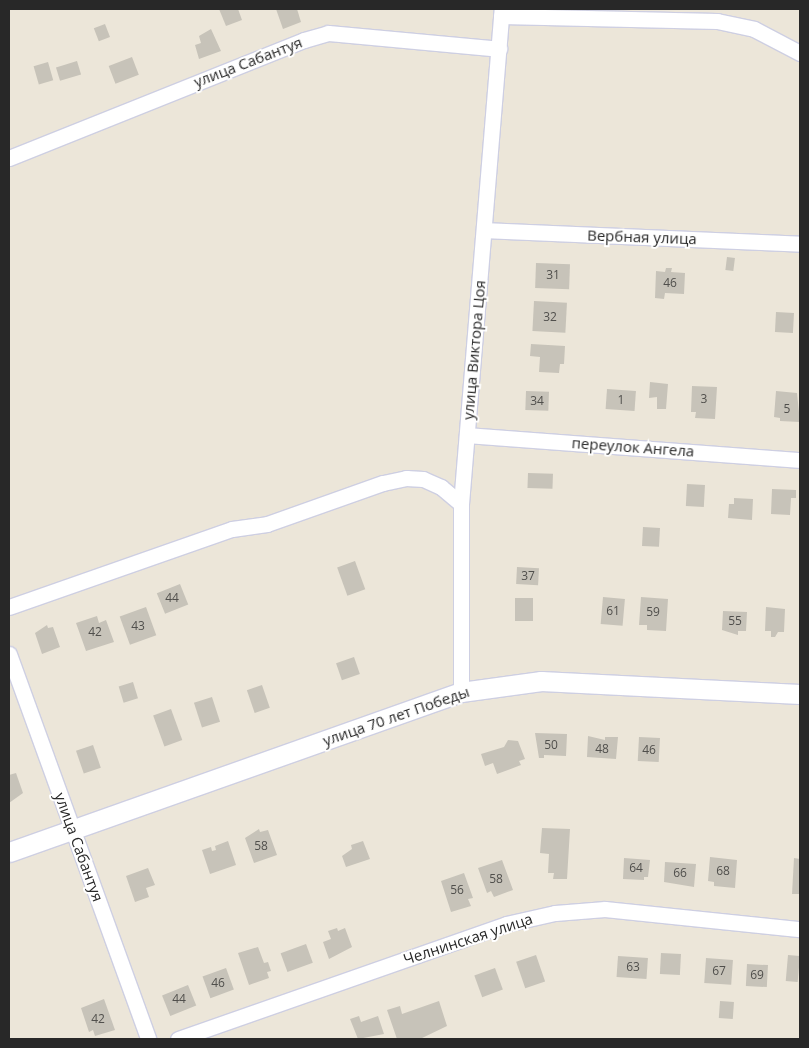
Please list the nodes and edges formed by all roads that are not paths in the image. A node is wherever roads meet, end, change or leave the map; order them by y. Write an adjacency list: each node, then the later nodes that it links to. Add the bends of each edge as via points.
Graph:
1 (501, 12): 2 (street, улица Виктора Цоя); 3 (street, via 717,21 754,29)
2 (499, 49): 4 (street, улица Сабантуя, via 328,33); 5 (street, улица Виктора Цоя)
3 (800, 53)
4 (9, 158)
5 (484, 230): 6 (street, Вербная улица); 7 (street, улица Виктора Цоя)
6 (800, 244)
7 (467, 435): 8 (street, переулок Ангела); 9 (street, улица Виктора Цоя)
8 (800, 460)
9 (461, 504): 10 (street, via 442,487 424,479 406,478 383,483 266,524 232,529); 12 (street, улица Виктора Цоя)
10 (9, 606)
11 (9, 654): 14 (street, улица Сабантуя)
12 (461, 692): 13 (street, улица 70 лет Победы, via 540,681); 14 (street, улица 70 лет Победы)
13 (800, 694)
14 (73, 828): 15 (street, улица 70 лет Победы); 17 (street, улица Сабантуя)
15 (9, 852)
16 (800, 929): 18 (street, Челнинская улица, via 605,909 555,913 506,924)
17 (148, 1039)
18 (178, 1039)

